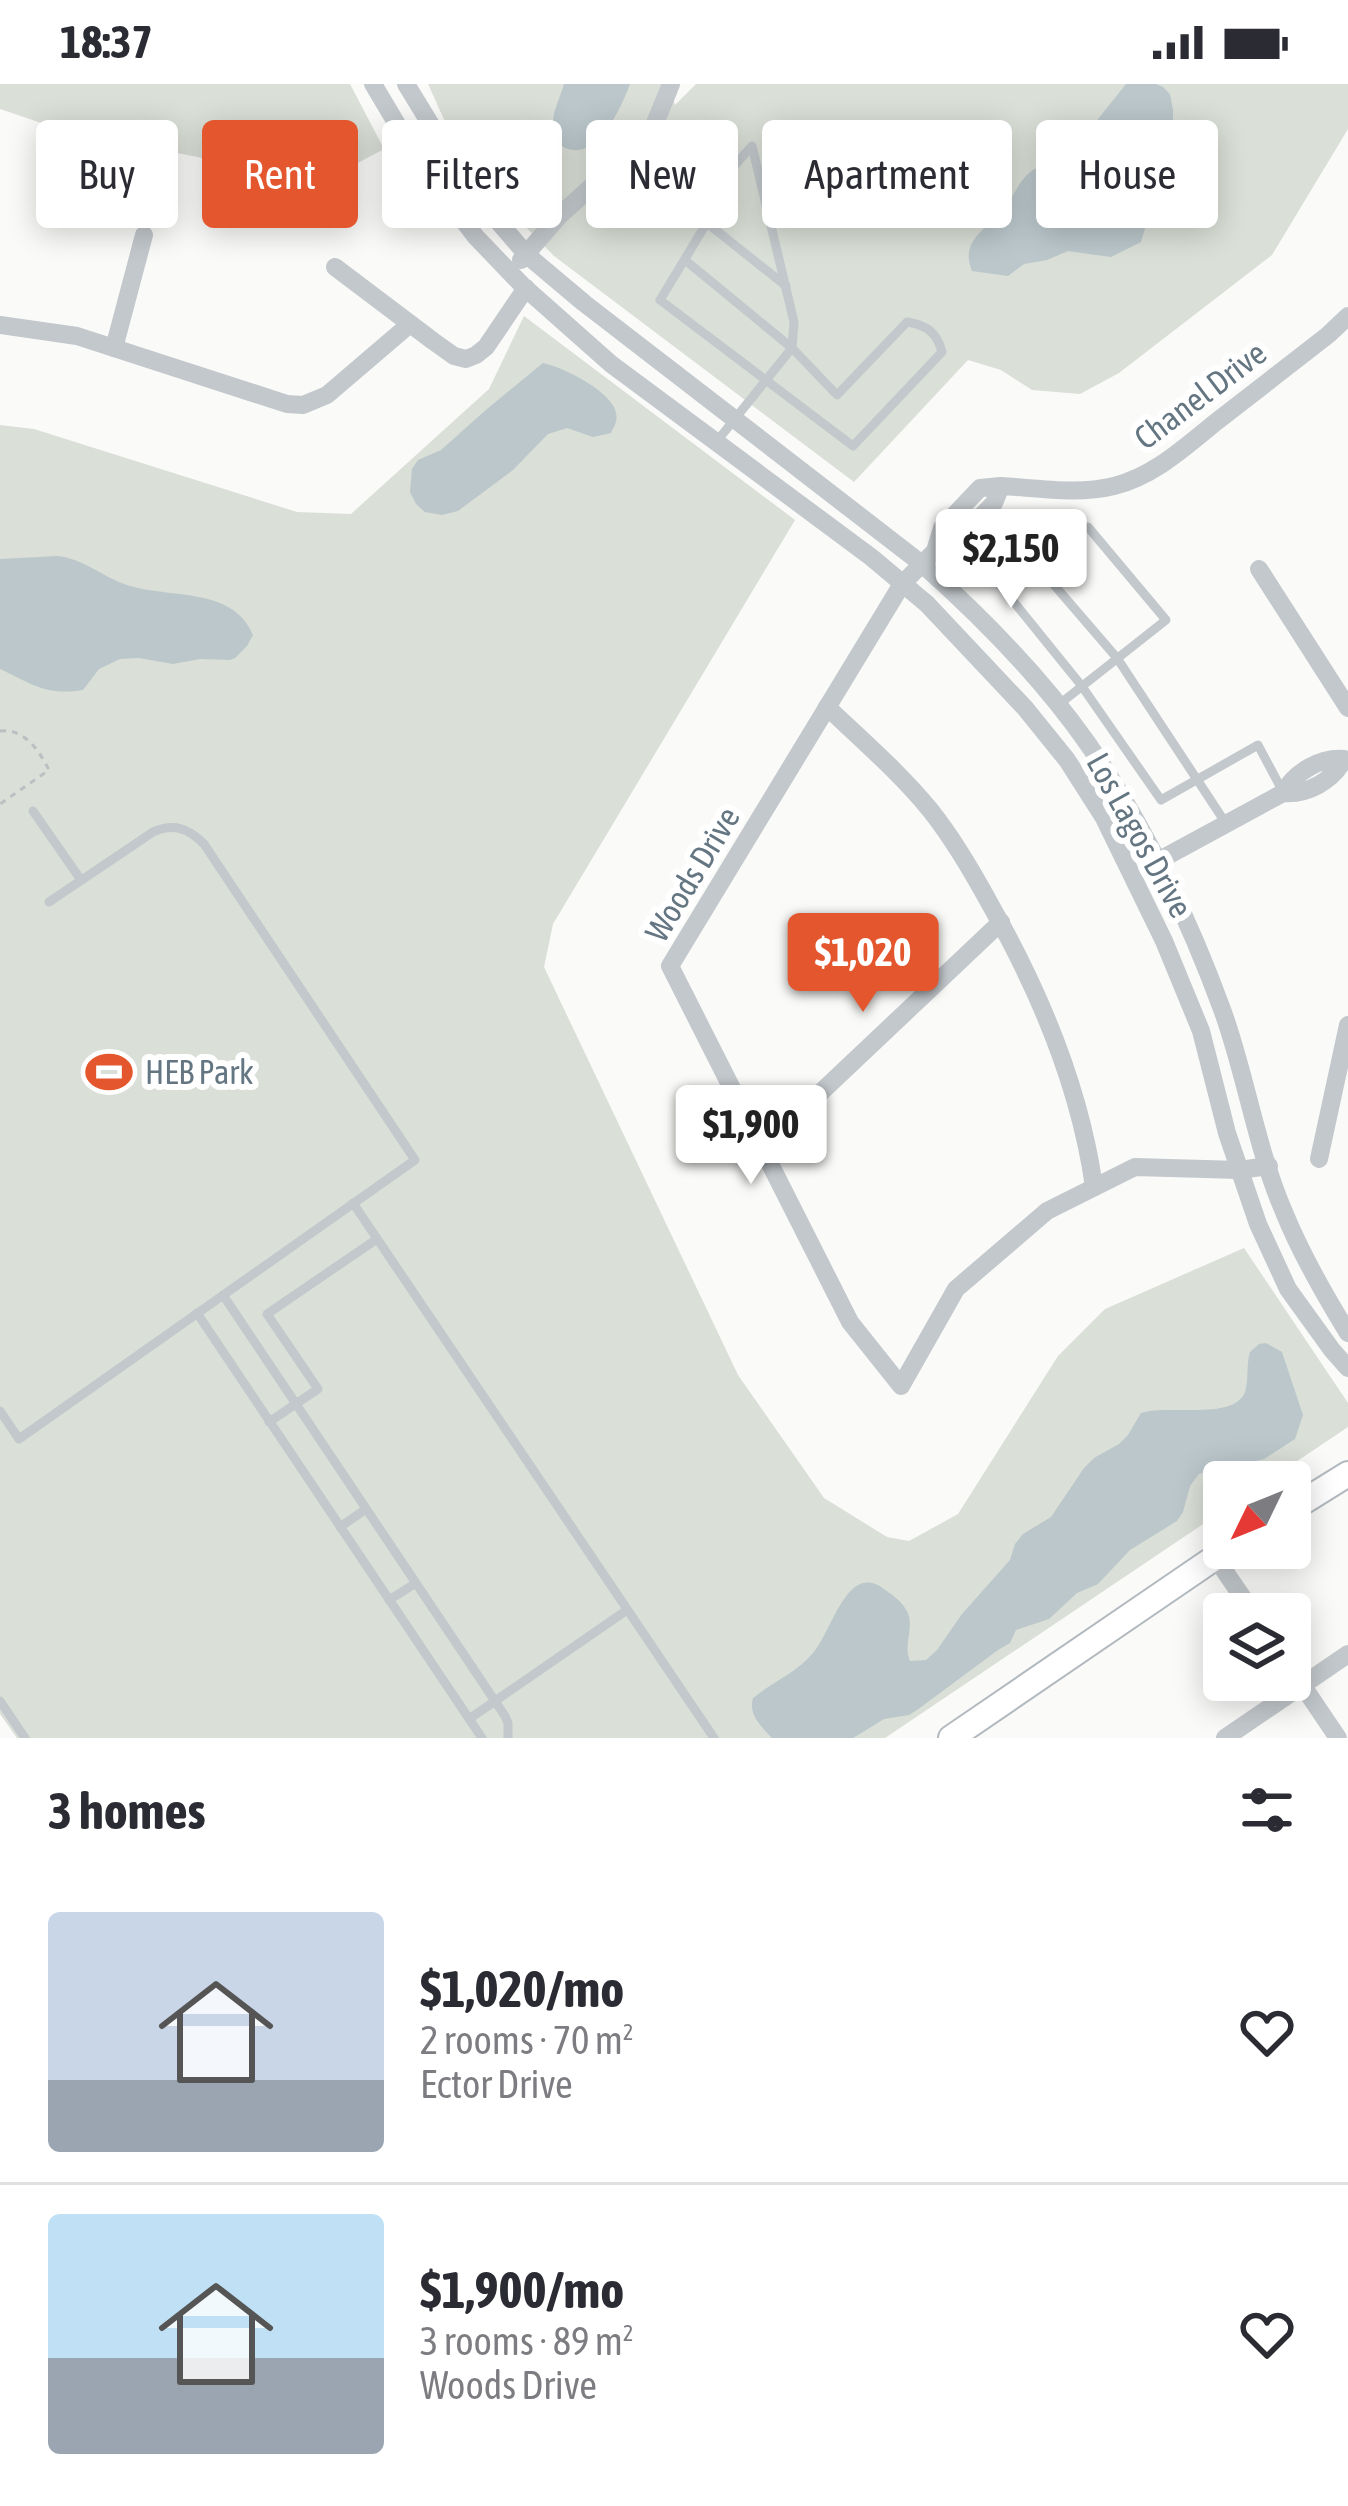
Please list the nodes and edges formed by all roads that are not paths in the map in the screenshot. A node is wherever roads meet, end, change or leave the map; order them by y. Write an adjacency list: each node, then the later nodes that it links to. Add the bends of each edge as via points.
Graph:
1 (373, 84): 11 (street, Los Lagos Drive, via 423,168)
2 (406, 84): 8 (street, Los Lagos Drive, via 470,189)
3 (671, 84): 8 (street, via 651,133)
4 (738, 162): 12 (lane, via 752,146)
5 (704, 228): 9 (lane)
6 (713, 228): 12 (lane)
7 (144, 235): 17 (street)
8 (527, 255): 11 (street); 20 (street, Los Lagos Drive)
9 (685, 260): 18 (lane); 19 (lane, via 661,300)
10 (335, 267): 15 (street)
11 (508, 270): 13 (street, Los Lagos Drive)
12 (786, 286): 18 (lane)
13 (526, 289): 15 (street, via 476,355 454,356); 21 (street, Los Lagos Drive)
14 (1348, 316): 22 (street, Chanel Drive, via 1133,480 1099,489)
15 (410, 324): 17 (street, via 327,395 303,405)
16 (0, 325): 17 (street)
17 (115, 348)
18 (792, 348): 19 (lane); 19 (lane, via 837,395 908,322 924,324 941,352 853,446)
19 (766, 380): 20 (lane)
20 (735, 418): 21 (lane); 24 (street, Los Lagos Drive)
21 (717, 441): 26 (street, Los Lagos Drive)
22 (1001, 486): 24 (street, Woods Drive, via 956,542)
23 (1006, 529): 27 (lane); 27 (lane, via 1088,527 1101,542 1166,620); 28 (lane, via 976,554)
24 (928, 557): 26 (street, Woods Drive); 30 (street, Los Lagos Drive)
25 (1259, 568): 31 (street)
26 (902, 584): 29 (street, Woods Drive); 45 (street, Los Lagos Drive, via 1025,708 1105,818 1201,1030)
27 (1117, 658): 28 (lane); 33 (lane)
28 (1081, 685): 30 (lane); 33 (lane, via 1161,800)
29 (827, 706): 40 (street, via 929,808); 42 (street, Woods Drive, via 670,966)
30 (1057, 706): 37 (street, Los Lagos Drive)
31 (1348, 708)
32 (1346, 758): 34 (street, via 1337,773 1314,776 1300,795)
33 (1197, 780): 34 (lane, via 1258,745); 36 (lane)
34 (1283, 793): 36 (street)
35 (33, 811): 38 (lane)
36 (1226, 824): 37 (street)
37 (1156, 862): 44 (street, Los Lagos Drive, via 1224,1015)
38 (81, 880): 39 (lane); 47 (lane, via 162,828 182,827 204,844 415,1160)
39 (49, 902)
40 (1001, 922): 42 (street); 46 (street, via 1064,1062)
41 (1348, 1025): 43 (street)
42 (762, 1148): 46 (street, Woods Drive, via 850,1322 901,1386 956,1289 1048,1211)
43 (1319, 1159)
44 (1269, 1166): 45 (street, Woods Drive); 51 (street, Los Lagos Drive, via 1282,1210)
45 (1239, 1170): 46 (street, Woods Drive, via 1135,1167); 52 (street, Los Lagos Drive, via 1288,1289)
46 (1094, 1187)
47 (353, 1203): 48 (lane); 49 (lane)
48 (377, 1239): 53 (lane, via 267,1314 318,1389); 63 (lane)
49 (223, 1295): 50 (lane); 53 (lane)
50 (197, 1313): 54 (lane, via 19,1438); 55 (lane)
51 (1348, 1333)
52 (1348, 1368)
53 (296, 1404): 55 (lane); 58 (lane)
54 (0, 1411)
55 (269, 1422): 59 (lane)
56 (1348, 1474): 57 (main road)
57 (1311, 1497)
58 (366, 1509): 59 (lane); 61 (lane)
59 (340, 1527): 62 (lane)
60 (1203, 1565): 75 (main road)
61 (416, 1583): 62 (lane); 68 (lane)
62 (389, 1600): 70 (lane)
63 (627, 1610): 68 (lane); 74 (lane)
64 (1348, 1654): 65 (street)
65 (1311, 1679)
66 (1311, 1698): 77 (street)
67 (0, 1701): 71 (lane)
68 (495, 1701): 70 (lane); 73 (lane)
69 (1279, 1701): 76 (street)
70 (469, 1719): 72 (lane)
71 (25, 1738)
72 (482, 1738)
73 (508, 1738)
74 (714, 1738)
75 (951, 1738)
76 (1225, 1738)
77 (1338, 1738)

